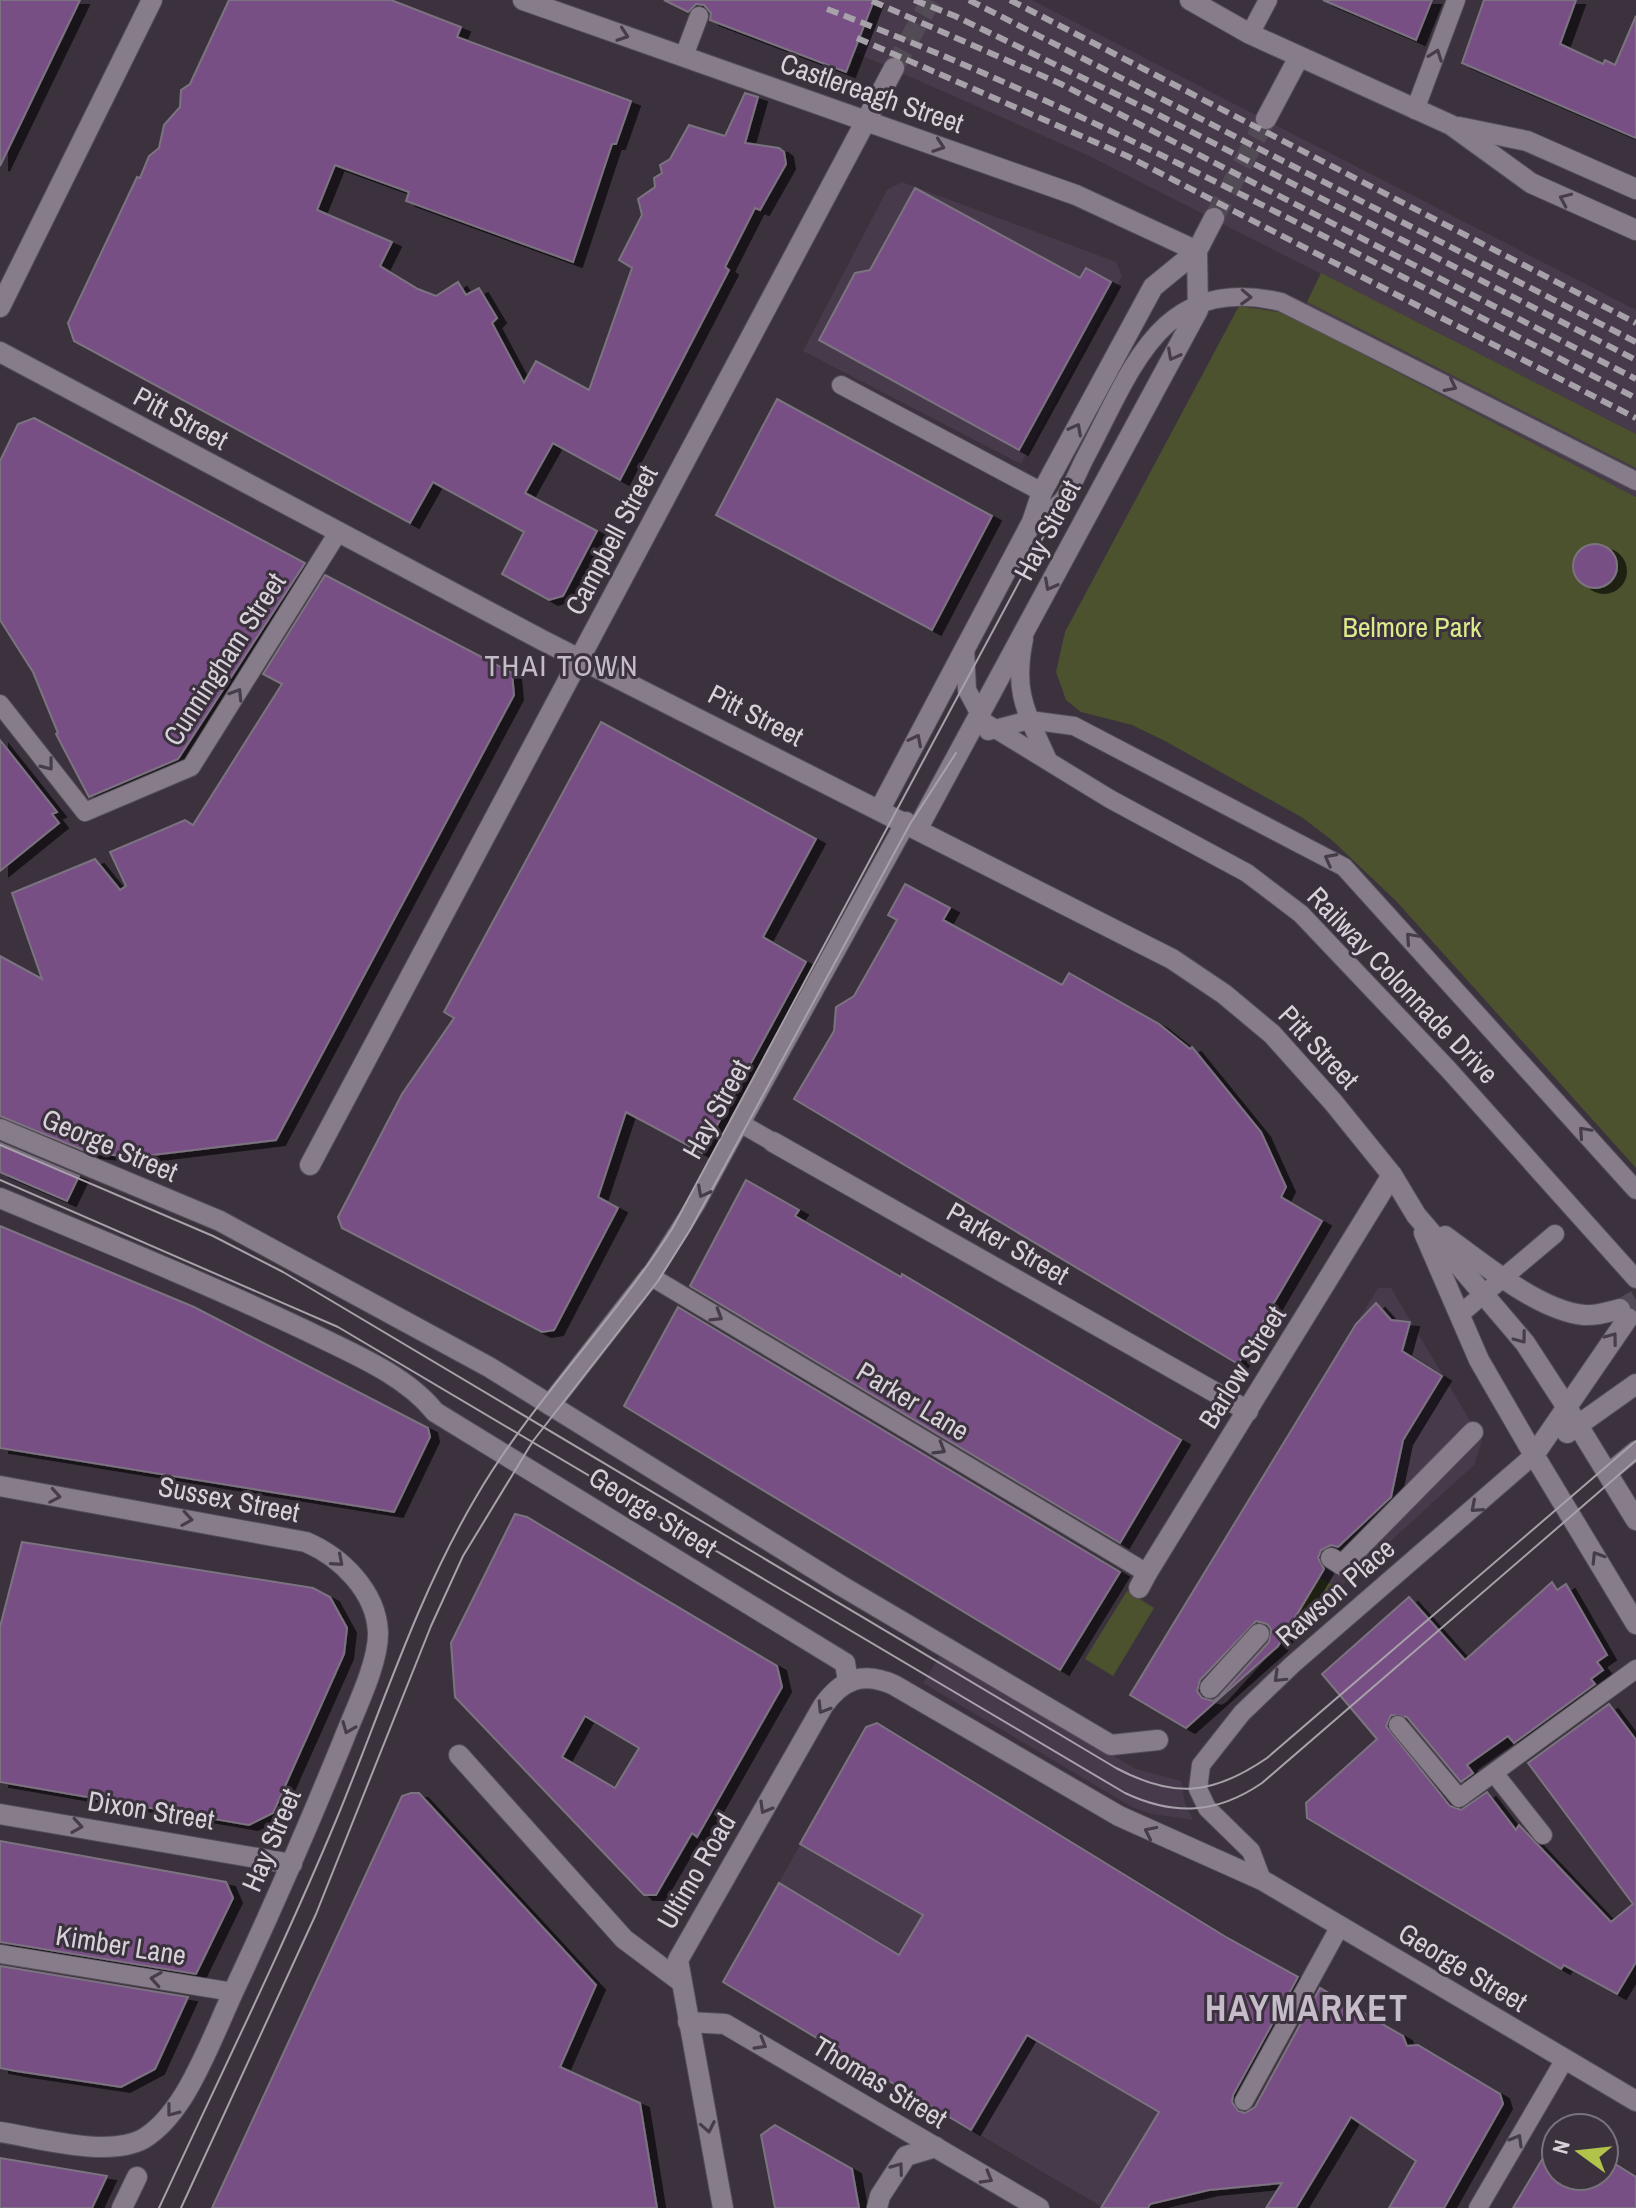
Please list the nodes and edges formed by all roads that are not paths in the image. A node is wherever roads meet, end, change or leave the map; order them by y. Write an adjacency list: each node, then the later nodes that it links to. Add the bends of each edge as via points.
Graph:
1 (152, 0): 20 (street)
2 (523, 0): 8 (street, Castlereagh Street, one-way to 8)
3 (1190, 0): 7 (street)
4 (1268, 0): 7 (lane)
5 (1456, 0): 11 (lane, one-way to 5)
6 (699, 16): 8 (lane)
7 (1250, 34): 9 (street)
8 (684, 56): 13 (street, Castlereagh Street)
9 (1299, 57): 11 (street); 12 (street)
10 (894, 68): 13 (street, Campbell Street)
11 (1415, 110): 14 (street)
12 (1266, 119)
13 (866, 120): 18 (street, Castlereagh Street, one-way to 18, via 1097,203); 29 (street, Campbell Street)
14 (1451, 125): 15 (street, via 1527,141); 17 (street, one-way to 14, via 1531,183)
15 (1636, 189)
16 (1214, 218): 18 (street, Hay Street)
17 (1636, 230)
18 (1197, 251): 19 (street, Hay Street); 24 (street, Hay Street, one-way to 18, via 1153,287)
19 (1197, 303): 23 (lane, one-way to 23, via 1252,295 1281,302); 25 (lane, via 1177,315 1137,360 1062,502); 27 (street, Hay Street, one-way to 27, via 1198,310)
20 (0, 307)
21 (0, 352): 26 (street, Pitt Street)
22 (841, 385): 24 (lane)
23 (1636, 481)
24 (1042, 492): 25 (street, Hay Street)
25 (1032, 522): 28 (street, Hay Street)
26 (337, 534): 29 (street, Pitt Street); 30 (lane, Cunningham Street, one-way to 26, via 85,812 191,767)
27 (1026, 629): 31 (lane, via 1018,685); 32 (street, Hay Street)
28 (965, 648): 32 (lane, via 965,681); 34 (street, Hay Street, one-way to 28)
29 (581, 658): 34 (street, Pitt Street); 39 (street, Campbell Street)
30 (0, 704)
31 (1029, 720): 32 (lane); 33 (lane); 41 (lane, one-way to 31, via 1344,867 1087,731 1062,722)
32 (985, 721): 33 (lane, Railway Colonnade Drive); 35 (street, Hay Street, via 956,753)
33 (1047, 758): 47 (lane, Railway Colonnade Drive, via 1110,799 1247,873 1301,914)
34 (880, 809): 35 (street, Pitt Street)
35 (912, 825): 36 (street, Hay Street); 40 (street, Pitt Street, via 1172,959 1224,994 1272,1034)
36 (740, 1123): 38 (lane, Parker Street); 45 (lane, Hay Street, one-way to 45)
37 (0, 1129): 51 (street, George Street, via 220,1221)
38 (773, 1142): 53 (street, Parker Street)
39 (310, 1165)
40 (1392, 1175): 43 (street, Pitt Street); 53 (street, Barlow Street)
41 (1636, 1190)
42 (0, 1198): 67 (street, George Street, via 283,1319 383,1371 435,1412 845,1663)
43 (1416, 1215): 46 (street); 48 (street, Pitt Street); 49 (street, Pitt Street)
44 (1555, 1234): 46 (lane)
45 (650, 1276): 51 (street, Hay Street); 62 (lane, Parker Lane, one-way to 62)
46 (1504, 1278): 48 (lane); 52 (street, one-way to 46, via 1624,1313 1582,1315)
47 (1636, 1279)
48 (1484, 1294): 49 (lane); 52 (street, Pitt Street, one-way to 52, via 1525,1343)
49 (1459, 1315): 57 (street, Pitt Street, via 1495,1391)
50 (1636, 1384): 54 (street)
51 (550, 1405): 70 (street, George Street, via 1111,1745)
52 (1566, 1406): 54 (street, Pitt Street); 57 (street)
53 (1248, 1411): 62 (street, Barlow Street)
54 (1578, 1425): 57 (street); 58 (street, Pitt Street)
55 (1473, 1432): 61 (street, via 1342,1565)
56 (1636, 1450): 58 (lane)
57 (1534, 1455): 63 (street, Pitt Street, one-way to 57); 76 (lane, Rawson Place, one-way to 76, via 1242,1713 1201,1765 1198,1789 1207,1808 1251,1851)
58 (1608, 1473): 60 (street, Pitt Street)
59 (0, 1486): 65 (street, Sussex Street, one-way to 65, via 278,1534 322,1548 352,1575 373,1610)
60 (1636, 1520)
61 (1331, 1558)
62 (1143, 1580)
63 (1636, 1624)
64 (1259, 1634): 68 (street)
65 (375, 1655): 75 (street, Hay Street, one-way to 75)
66 (1636, 1669): 72 (lane)
67 (848, 1681): 76 (street, George Street, one-way to 67, via 1119,1816 894,1685 871,1677); 79 (street, Ultimo Road, one-way to 79, via 823,1706 679,1956)
68 (1210, 1688)
69 (1398, 1725): 72 (lane, via 1459,1798)
70 (1158, 1740)
71 (459, 1755): 79 (street, via 624,1939)
72 (1494, 1773): 74 (lane)
73 (0, 1814): 75 (street, Dixon Street, one-way to 75)
74 (1543, 1835)
75 (292, 1864): 80 (street, Hay Street)
76 (1262, 1880): 77 (street, George Street)
77 (1340, 1926): 82 (street, George Street); 83 (lane)
78 (0, 1954): 80 (lane, Kimber Lane, one-way to 78)
79 (680, 1981): 81 (street, Ultimo Road)
80 (233, 1992): 85 (street, Hay Street, one-way to 85, via 176,2107 139,2141 102,2147)
81 (688, 2022): 86 (street, Thomas Street, one-way to 86, via 725,2024); 89 (street, Ultimo Road, one-way to 89)
82 (1565, 2059): 84 (street, George Street); 92 (lane, one-way to 82)
83 (1244, 2101)
84 (1636, 2101)
85 (0, 2132)
86 (936, 2147): 90 (street, one-way to 86, via 906,2156); 91 (street, Thomas Street, one-way to 91)
87 (137, 2177): 88 (street)
88 (122, 2208)
89 (723, 2208)
90 (877, 2208)
91 (1039, 2208)
92 (1478, 2208)

